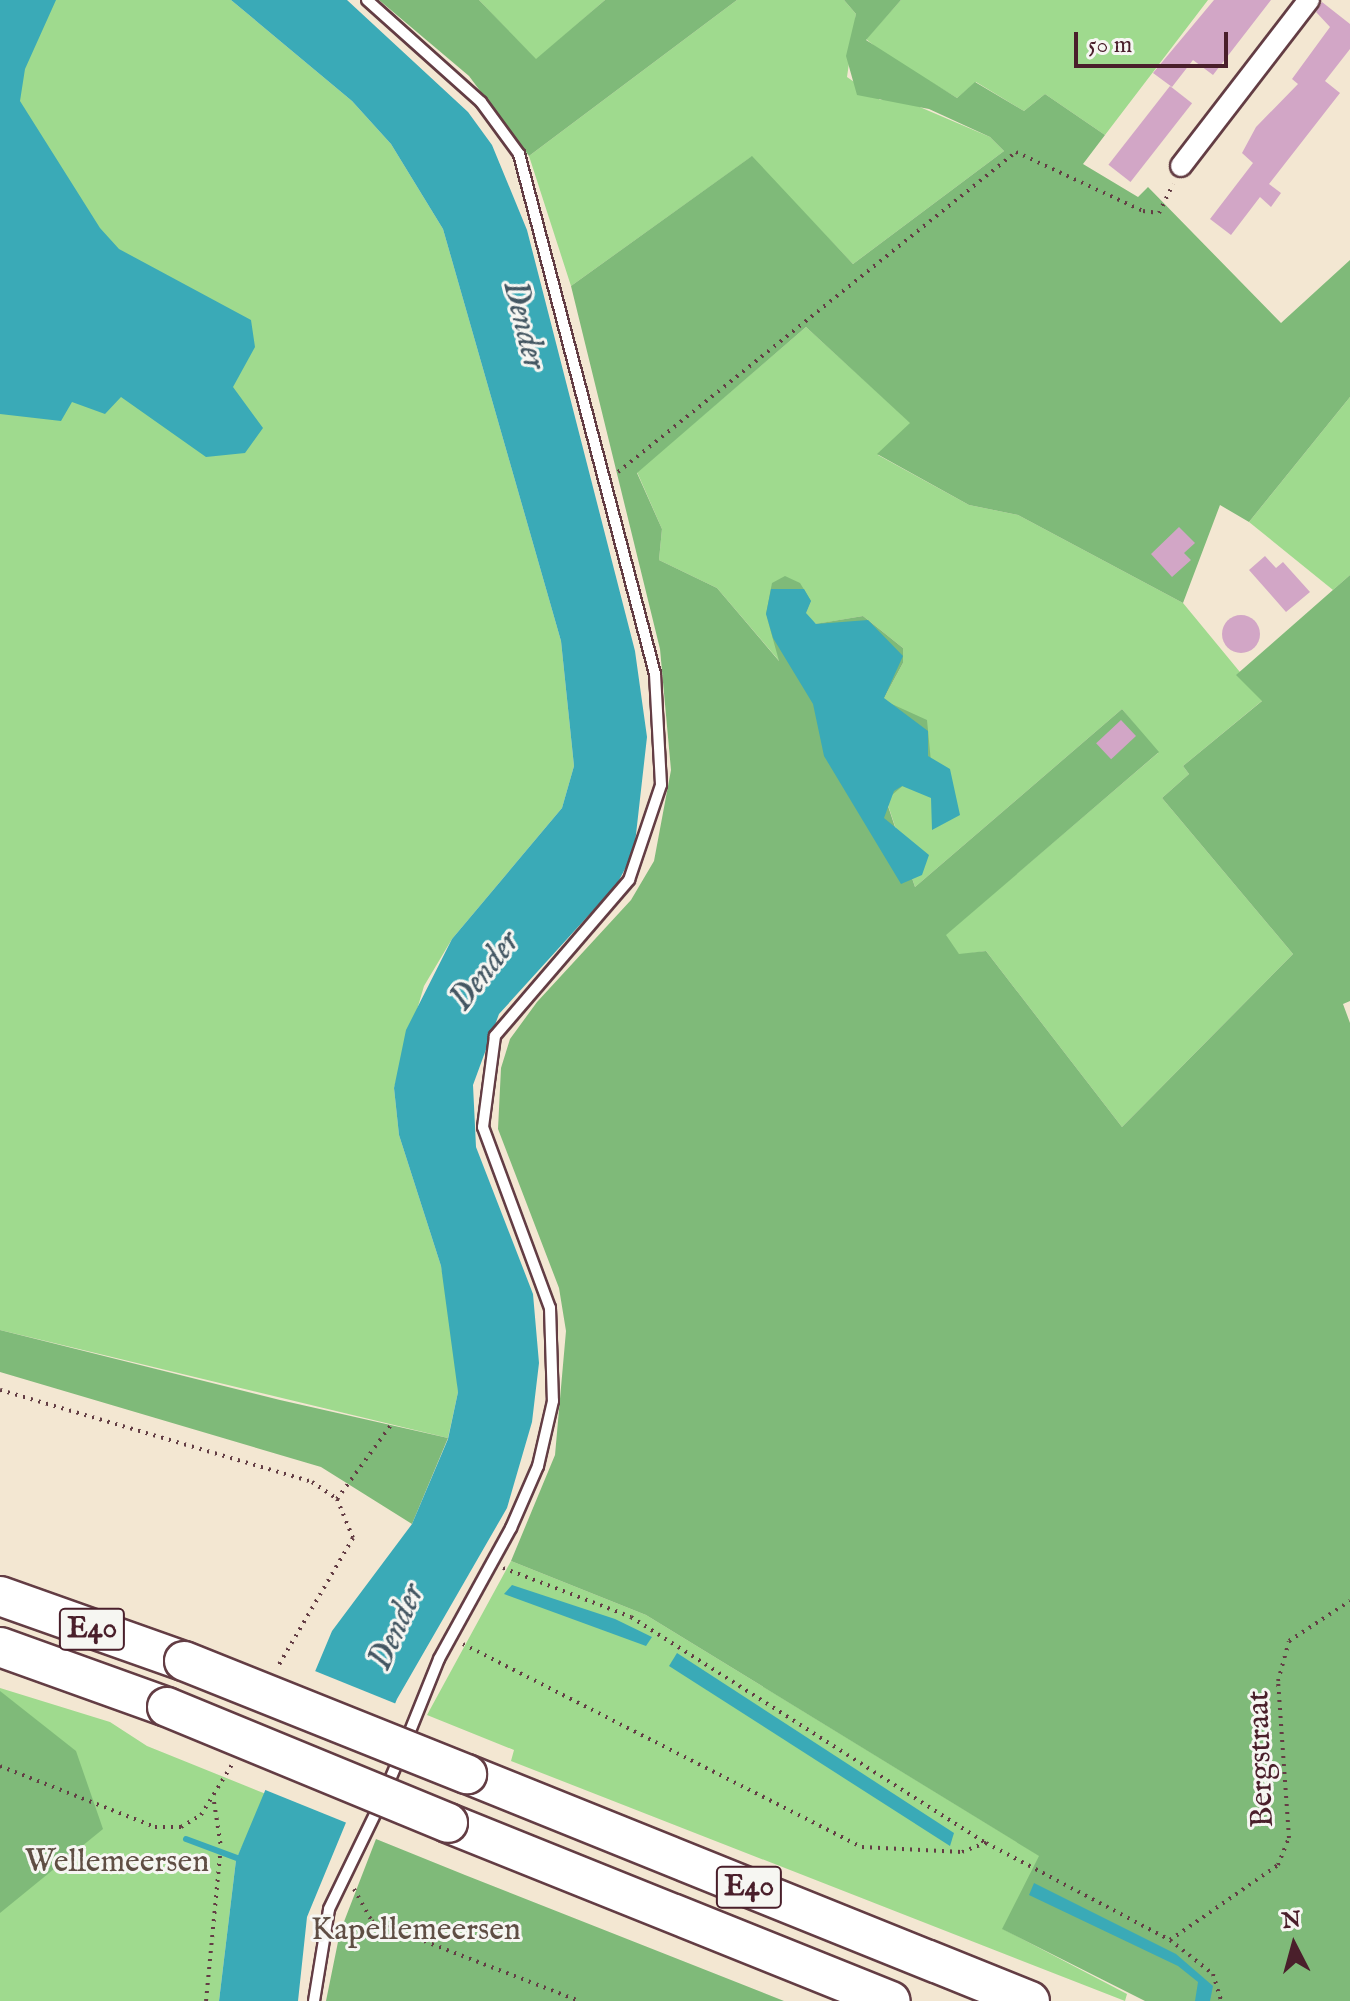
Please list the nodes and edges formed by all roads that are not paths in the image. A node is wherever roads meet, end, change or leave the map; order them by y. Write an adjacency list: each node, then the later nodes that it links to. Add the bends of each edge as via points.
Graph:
1 (367, 0): 6 (lane, via 481,102 519,154 655,674 661,785 629,880 495,1036 483,1127 550,1308 553,1401 538,1466 451,1639 329,1909)
2 (1309, 0): 3 (street)
3 (1181, 166)
4 (0, 1596): 8 (highway, E40, bridge, via 184,1661)
5 (0, 1647): 7 (highway, E40, bridge, via 167,1707)
6 (314, 2001)
7 (891, 2001)
8 (1030, 2001)

